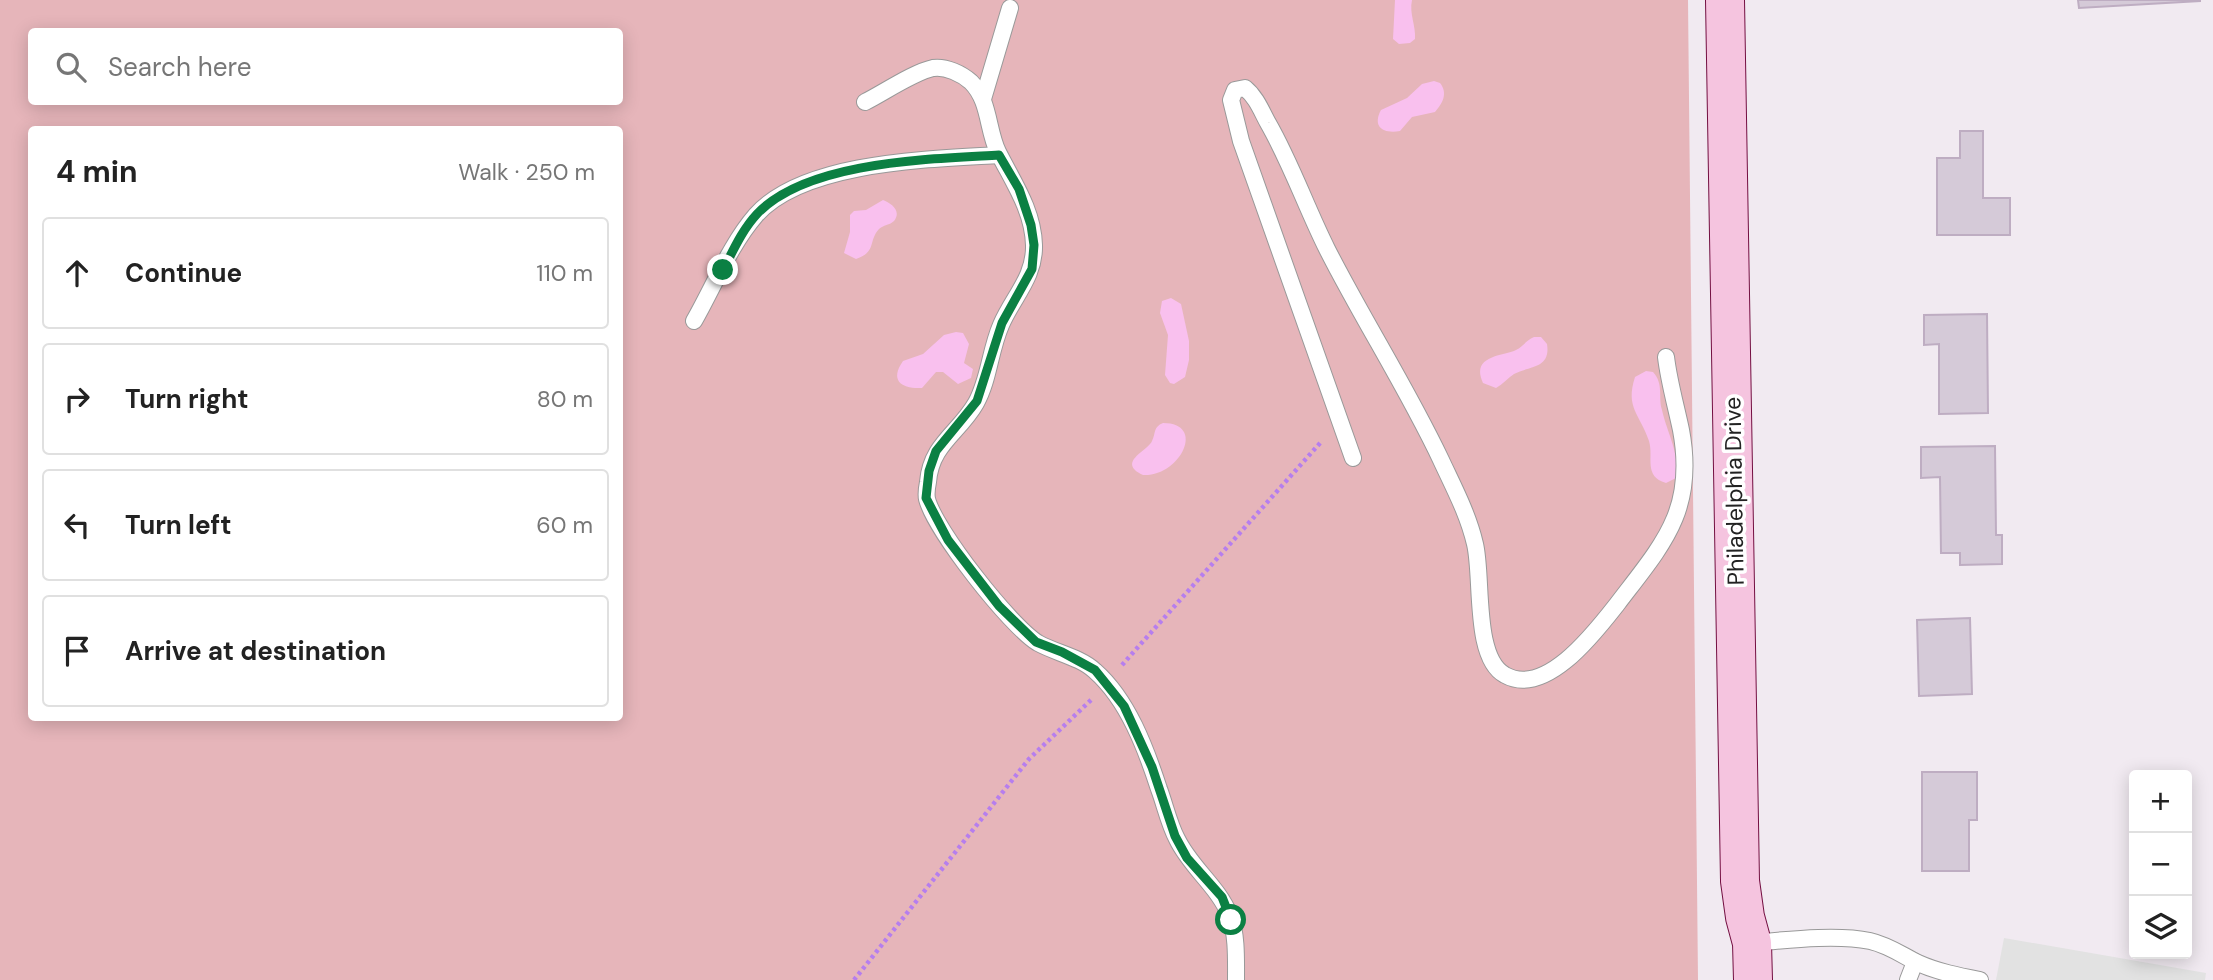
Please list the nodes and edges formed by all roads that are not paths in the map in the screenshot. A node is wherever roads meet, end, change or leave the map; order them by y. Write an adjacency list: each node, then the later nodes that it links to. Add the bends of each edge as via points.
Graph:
1 (1725, 0): 9 (main road, Philadelphia Drive, via 1740,881)
2 (1010, 8): 3 (lane)
3 (983, 99): 4 (lane, via 965,77 933,68); 5 (lane)
4 (865, 102)
5 (999, 155): 6 (lane, via 910,160 784,192 757,214); 11 (lane, via 1019,189 1031,225 1032,269 1002,323 977,401 936,451 926,498 948,540 999,606 1036,642 1095,670 1124,706 1152,767 1175,836 1187,858 1222,897 1231,920)
6 (694, 321)
7 (1666, 357): 8 (lane, via 1684,461 1685,488 1678,513 1662,543 1596,631 1561,664 1530,679 1504,675 1493,666 1488,653 1476,547 1461,500 1325,245 1253,94 1245,88 1235,90 1231,100 1241,141)
8 (1353, 458)
9 (1752, 943): 10 (lane, via 1868,940); 12 (main road, Philadelphia Drive)
10 (1915, 962): 13 (lane); 14 (lane)
11 (1236, 980)
12 (1753, 980)
13 (1908, 980)
14 (1980, 980)

